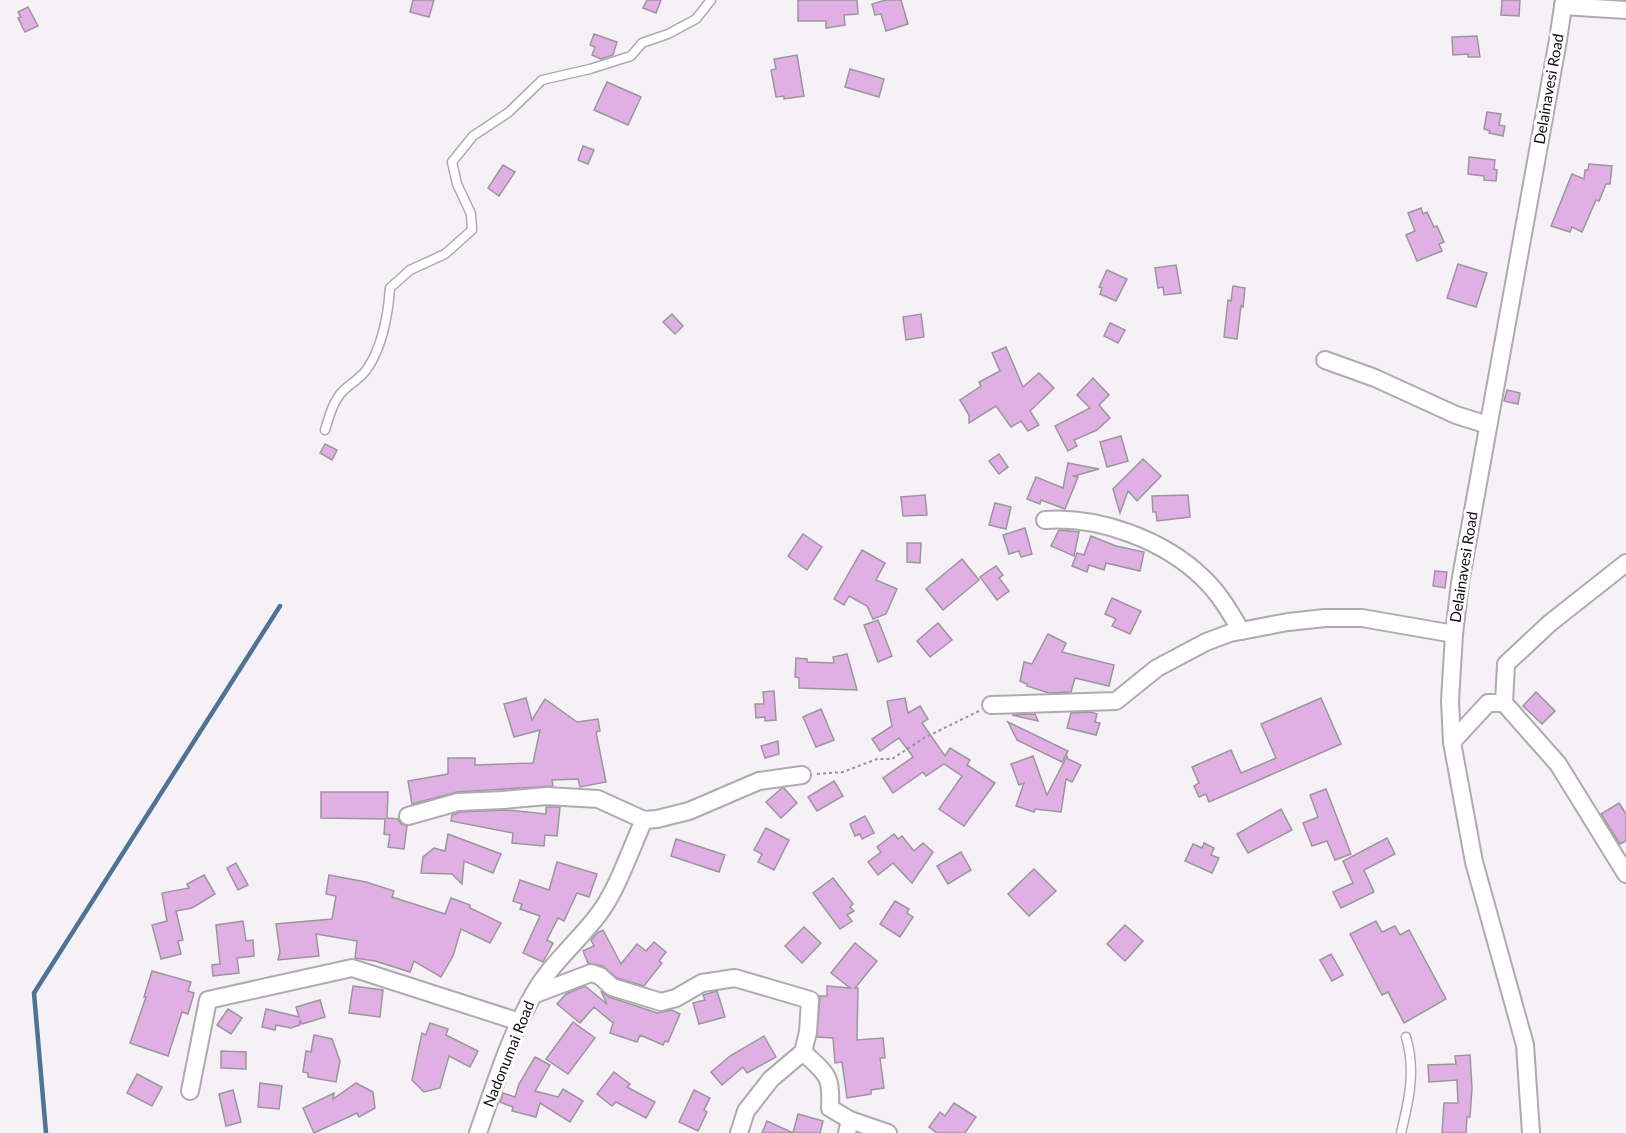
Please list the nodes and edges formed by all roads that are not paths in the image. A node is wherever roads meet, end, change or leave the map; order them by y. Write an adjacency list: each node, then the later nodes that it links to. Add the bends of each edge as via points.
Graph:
1 (711, 0): 6 (lane, via 696,20 642,43 631,56 542,80 509,112 474,136 452,162 471,214 472,230 445,254 410,270 390,288 386,323 369,367 342,392)
2 (1563, 3): 3 (street); 5 (street, Delainavesi Road)
3 (1626, 10)
4 (1325, 360): 5 (street)
5 (1488, 425): 10 (street, Delainavesi Road)
6 (325, 430)
7 (1045, 520): 9 (street, via 1089,522 1137,537 1168,553 1212,587)
8 (1626, 563): 11 (street, via 1550,623 1506,664)
9 (1241, 630): 10 (street, via 1344,617); 12 (street, via 1212,639 1157,668 1116,701)
10 (1454, 634): 13 (street, Delainavesi Road)
11 (1504, 703): 13 (street, via 1488,704); 17 (street, via 1558,764)
12 (992, 705)
13 (1452, 742): 28 (street, Delainavesi Road, via 1474,862 1526,1045)
14 (802, 775): 16 (street, via 759,781 689,811)
15 (408, 816): 16 (street, via 458,802 572,796 598,799)
16 (644, 820): 18 (street, Nadonumai Road, via 599,915 567,949)
17 (1626, 874)
18 (533, 995): 19 (street, Nadonumai Road); 21 (street, via 591,973 612,987 661,1002 702,983 735,978 810,1000)
19 (520, 1022): 22 (street, via 352,968 208,1000); 24 (street, Nadonumai Road)
20 (1406, 1037): 27 (lane, via 1412,1079)
21 (802, 1052): 23 (street, via 825,1073 830,1081 830,1108); 25 (street, via 771,1079 746,1111)
22 (190, 1091)
23 (849, 1126): 26 (street)
24 (478, 1133)
25 (739, 1133)
26 (888, 1133)
27 (1401, 1133)
28 (1531, 1133)

